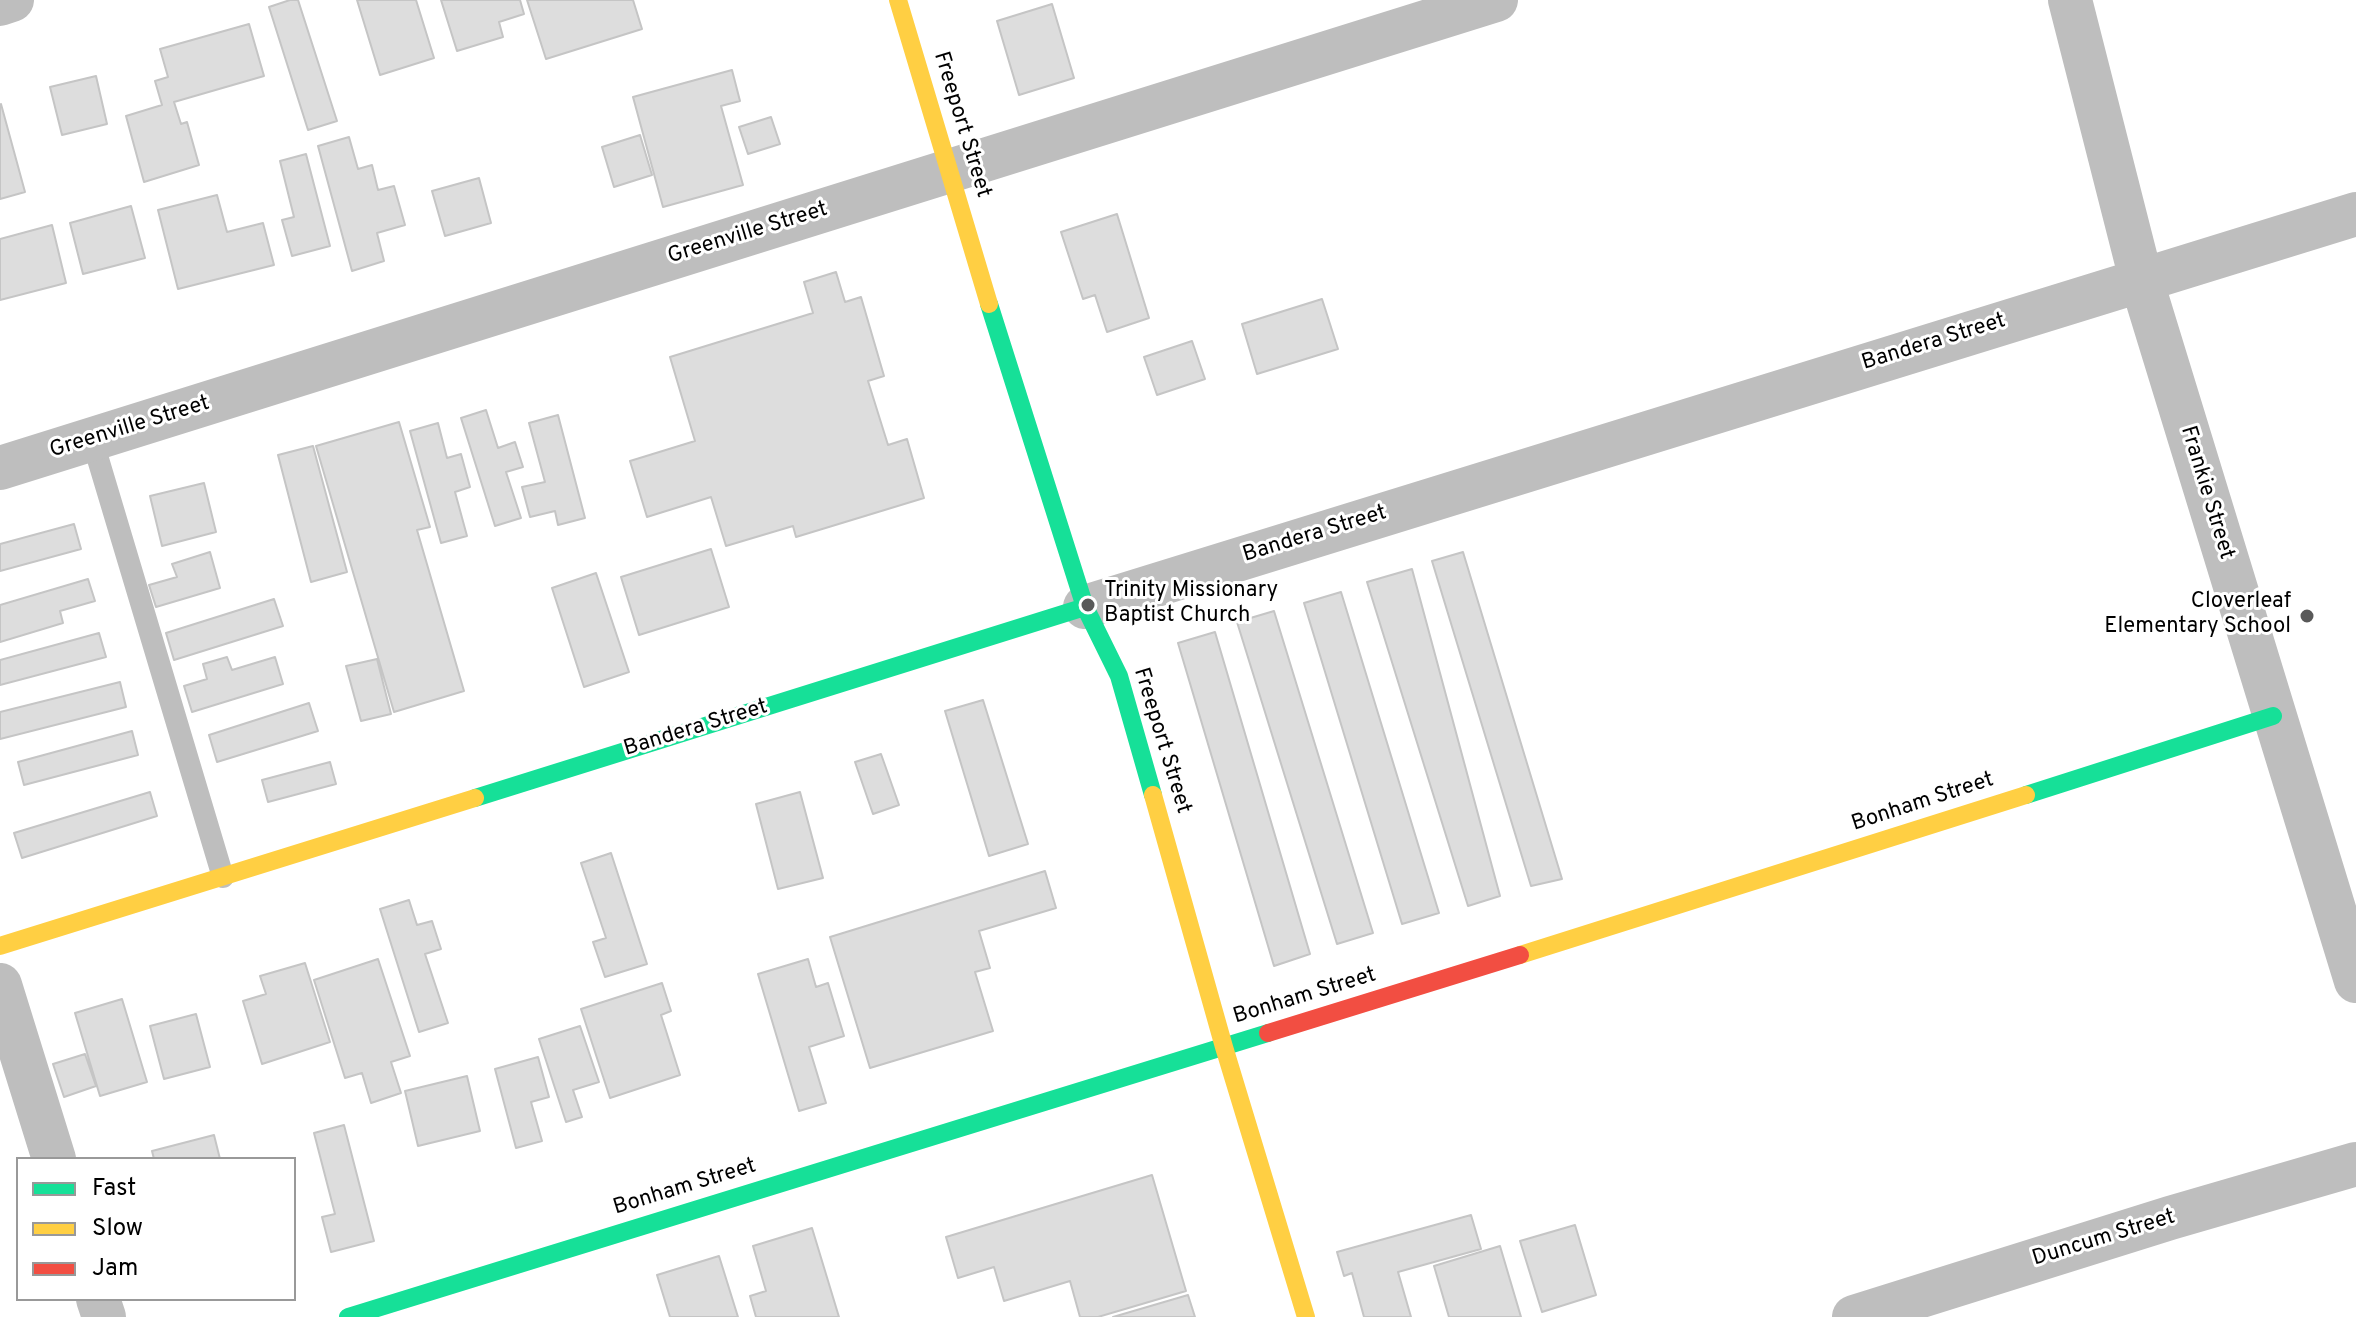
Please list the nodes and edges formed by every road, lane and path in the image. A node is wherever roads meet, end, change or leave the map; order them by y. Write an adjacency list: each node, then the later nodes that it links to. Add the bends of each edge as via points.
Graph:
1 (12, 0): 5 (street)
2 (898, 0): 6 (street, Freeport Street)
3 (1496, 0): 6 (street, Greenville Street)
4 (2070, 0): 8 (street, Frankie Street)
5 (0, 4)
6 (950, 171): 9 (street, Greenville Street); 11 (street, Freeport Street)
7 (2356, 214): 8 (street, Bandera Street)
8 (2141, 279): 11 (street, Bandera Street); 12 (street, Frankie Street)
9 (92, 439): 10 (street, Greenville Street); 13 (lane)
10 (0, 468)
11 (1085, 607): 13 (street, Bandera Street); 17 (street, Freeport Street, via 1119,676)
12 (2273, 716): 15 (street, Frankie Street); 17 (street, Bonham Street)
13 (223, 877): 14 (street, Bandera Street)
14 (0, 946)
15 (2356, 981)
16 (0, 985): 18 (street)
17 (1224, 1047): 20 (street, Bonham Street); 21 (street, Freeport Street)
18 (53, 1157)
19 (2356, 1164): 22 (street, Duncum Street)
20 (348, 1317)
21 (1306, 1317)
22 (1854, 1317)

